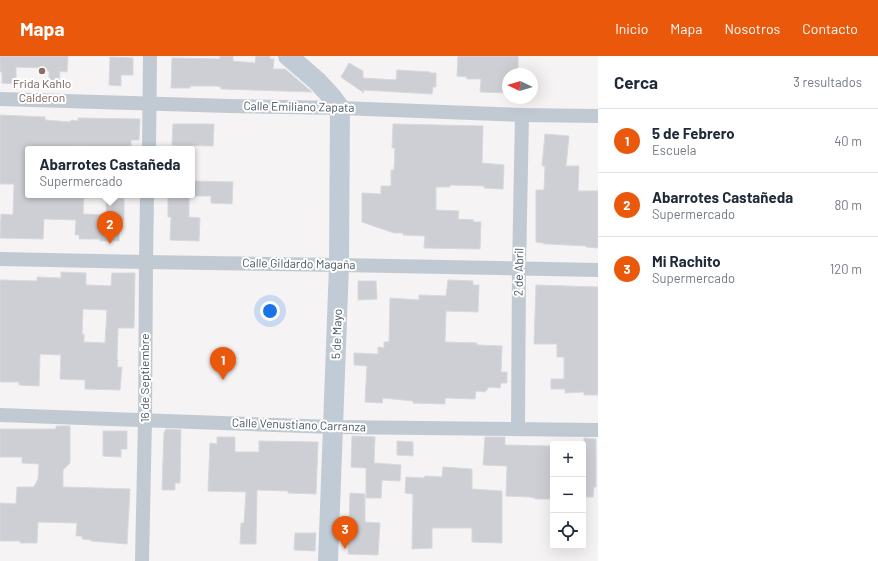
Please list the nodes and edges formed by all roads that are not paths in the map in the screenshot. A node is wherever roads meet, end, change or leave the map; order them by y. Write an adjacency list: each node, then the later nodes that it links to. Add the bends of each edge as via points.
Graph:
1 (150, 56): 4 (street)
2 (288, 56): 5 (street, via 317,81)
3 (0, 100): 4 (street, Calle Emiliano Zapata)
4 (150, 104): 5 (street, Calle Emiliano Zapata); 8 (street)
5 (340, 108): 6 (street, Calle Emiliano Zapata); 12 (street, 5 de Mayo)
6 (522, 115): 7 (street, Calle Emiliano Zapata); 13 (street, 2 de Abril)
7 (598, 116)
8 (149, 146)
9 (147, 198): 11 (street, 16 de Septiembre)
10 (0, 259): 11 (street, Calle Gildardo Magaña)
11 (146, 262): 12 (street, Calle Gildardo Magaña); 16 (street, 16 de Septiembre)
12 (339, 265): 13 (street, Calle Gildardo Magaña); 17 (street, 5 de Mayo)
13 (519, 269): 14 (street, Calle Gildardo Magaña); 18 (street, 2 de Abril)
14 (598, 270)
15 (0, 415): 16 (street, Calle Venustiano Carranza)
16 (145, 420): 17 (street, Calle Venustiano Carranza); 20 (street, 16 de Septiembre)
17 (333, 427): 18 (street, Calle Venustiano Carranza); 21 (street, 5 de Mayo)
18 (518, 428): 19 (street, Calle Venustiano Carranza)
19 (598, 430)
20 (142, 561)
21 (328, 561)

